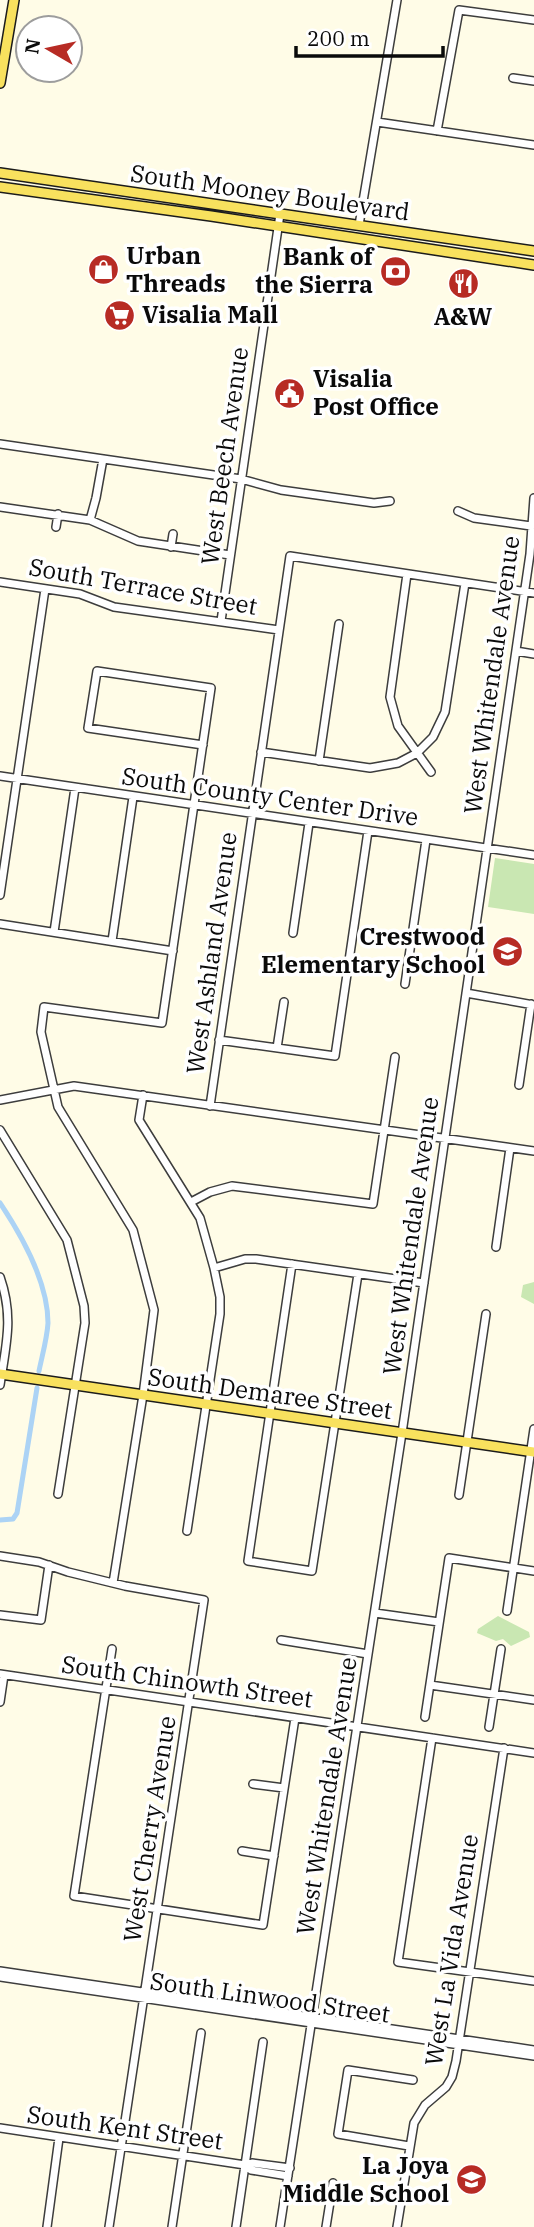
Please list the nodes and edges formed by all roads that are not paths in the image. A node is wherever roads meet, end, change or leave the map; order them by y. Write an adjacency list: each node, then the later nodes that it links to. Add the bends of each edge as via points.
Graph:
1 (14, 0): 4 (main road)
2 (397, 0): 8 (street)
3 (534, 20): 9 (street, via 459,10)
4 (2, 58): 7 (main road)
5 (513, 78): 6 (street)
6 (534, 81)
7 (0, 83)
8 (377, 122): 9 (street); 14 (street)
9 (437, 131): 10 (street)
10 (534, 145)
11 (0, 173): 13 (main road, South Mooney Boulevard)
12 (0, 187): 15 (main road, South Mooney Boulevard)
13 (280, 214): 14 (main road, South Mooney Boulevard); 15 (street, West Beech Avenue)
14 (359, 225): 16 (main road, South Mooney Boulevard)
15 (278, 227): 17 (main road, South Mooney Boulevard); 20 (street, West Beech Avenue)
16 (534, 251)
17 (534, 265)
18 (0, 444): 19 (street)
19 (103, 459): 20 (street); 26 (street)
20 (241, 480): 22 (street, via 286,491 374,503); 31 (street, West Beech Avenue)
21 (534, 498): 27 (street, West Whitendale Avenue)
22 (390, 501)
23 (0, 507): 25 (street)
24 (458, 511): 27 (street, via 474,518)
25 (58, 514): 26 (street); 28 (street)
26 (90, 520): 30 (street, via 138,541)
27 (531, 526): 36 (street, West Whitendale Avenue)
28 (56, 527)
29 (173, 534): 30 (street)
30 (171, 547): 31 (street)
31 (230, 555): 38 (street, West Beech Avenue)
32 (407, 574): 34 (street); 40 (street, West Ashland Avenue, via 290,556); 45 (street, via 390,697 398,726)
33 (0, 582): 35 (street, South Terrace Street)
34 (465, 583): 36 (street); 45 (street, via 445,712 433,737)
35 (45, 589): 38 (street, South Terrace Street, via 80,594 114,607); 49 (street)
36 (524, 592): 37 (street); 41 (street, West Whitendale Avenue)
37 (534, 593)
38 (221, 621): 40 (street, South Terrace Street)
39 (339, 624): 46 (street)
40 (279, 630): 44 (street, West Ashland Avenue)
41 (516, 651): 42 (street); 57 (street, West Whitendale Avenue)
42 (534, 654)
43 (203, 745): 43 (street, via 211,688 97,671 89,728); 52 (street)
44 (261, 752): 46 (street); 53 (street, West Ashland Avenue)
45 (417, 753): 46 (street, via 379,767); 47 (street)
46 (319, 761)
47 (431, 772)
48 (0, 776): 49 (street, South County Center Drive)
49 (18, 779): 50 (street, South County Center Drive); 59 (street)
50 (75, 788): 51 (street, South County Center Drive); 61 (street)
51 (133, 797): 52 (street, South County Center Drive); 63 (street)
52 (194, 805): 53 (street, South County Center Drive); 64 (street)
53 (252, 814): 54 (street, South County Center Drive); 69 (street, West Ashland Avenue)
54 (309, 823): 55 (street, South County Center Drive); 62 (street)
55 (368, 831): 56 (street, South County Center Drive); 70 (street, via 335,1056)
56 (426, 840): 57 (street, South County Center Drive); 65 (street)
57 (487, 848): 58 (street, South County Center Drive); 66 (street, West Whitendale Avenue)
58 (534, 855)
59 (0, 895)
60 (0, 924): 61 (street)
61 (54, 932): 63 (street)
62 (293, 933)
63 (112, 941): 64 (street)
64 (173, 951): 73 (street, via 162,1023 44,1007 41,1032)
65 (405, 984)
66 (466, 993): 68 (street); 79 (street, West Whitendale Avenue)
67 (284, 1002): 70 (street)
68 (533, 1005): 72 (street)
69 (219, 1040): 70 (street); 76 (street, West Ashland Avenue)
70 (277, 1048)
71 (395, 1056): 77 (street)
72 (520, 1086)
73 (54, 1089): 74 (street, via 74,1086); 75 (street); 93 (street, via 61,1114 136,1236 154,1310)
74 (143, 1096): 76 (street); 82 (street, via 139,1120)
75 (0, 1100)
76 (210, 1106): 77 (street)
77 (384, 1129): 79 (street); 82 (street, via 373,1204 232,1186)
78 (0, 1130): 92 (street, via 61,1229 71,1254 85,1315)
79 (444, 1138): 80 (street); 88 (street, West Whitendale Avenue)
80 (510, 1148): 81 (street); 83 (street)
81 (534, 1151)
82 (191, 1202): 85 (street)
83 (496, 1247)
84 (292, 1264): 85 (street, via 245,1259); 86 (street); 95 (street)
85 (214, 1268): 94 (street, via 220,1306)
86 (358, 1273): 88 (street); 96 (street)
87 (0, 1277): 90 (street, via 9,1310)
88 (424, 1283): 98 (street, West Whitendale Avenue)
89 (486, 1314): 99 (street)
90 (1, 1374): 91 (street); 92 (main road, South Demaree Street)
91 (0, 1385)
92 (75, 1385): 93 (main road, South Demaree Street); 101 (street)
93 (143, 1395): 94 (main road, South Demaree Street); 108 (street)
94 (206, 1404): 95 (main road, South Demaree Street); 103 (street)
95 (271, 1414): 96 (main road, South Demaree Street); 96 (street, via 248,1561 313,1571)
96 (336, 1423): 98 (main road, South Demaree Street)
97 (534, 1429): 100 (street)
98 (402, 1433): 99 (main road, South Demaree Street); 110 (street, West Whitendale Avenue)
99 (467, 1443): 100 (main road, South Demaree Street); 102 (street)
100 (532, 1452): 106 (street)
101 (58, 1494)
102 (459, 1495)
103 (187, 1531)
104 (0, 1556): 105 (street)
105 (49, 1565): 108 (street); 111 (street, via 41,1620)
106 (513, 1568): 107 (street); 109 (street); 112 (street, via 449,1558)
107 (534, 1571)
108 (113, 1583): 123 (street, West Cherry Avenue, via 204,1600)
109 (507, 1611)
110 (374, 1613): 112 (street); 116 (street, West Whitendale Avenue)
111 (0, 1615)
112 (439, 1622): 118 (street)
113 (281, 1640): 116 (street)
114 (112, 1649): 119 (street)
115 (501, 1649): 120 (street)
116 (368, 1654): 126 (street, West Whitendale Avenue)
117 (2, 1674): 119 (street, South Chinowth Street); 122 (street)
118 (430, 1685): 120 (street); 124 (street)
119 (105, 1690): 123 (street, South Chinowth Street); 135 (street, via 74,1896)
120 (494, 1694): 121 (street); 127 (street)
121 (534, 1700)
122 (0, 1702)
123 (189, 1702): 125 (street, South Chinowth Street); 135 (street, West Cherry Avenue)
124 (425, 1717)
125 (295, 1718): 126 (street, South Chinowth Street); 132 (street)
126 (357, 1727): 128 (street, South Chinowth Street); 141 (street, West Whitendale Avenue)
127 (489, 1727)
128 (432, 1738): 129 (street, South Chinowth Street); 137 (street, via 398,1962)
129 (504, 1748): 130 (street, South Chinowth Street); 137 (street, West La Vida Avenue)
130 (534, 1753)
131 (253, 1784): 132 (street)
132 (284, 1788): 134 (street)
133 (242, 1852): 134 (street)
134 (274, 1856): 135 (street, via 263,1925)
135 (156, 1910): 140 (street, West Cherry Avenue)
136 (0, 1971): 140 (street, South Linwood Street)
137 (470, 1972): 139 (street); 144 (street, West La Vida Avenue)
138 (0, 1977): 140 (street, South Linwood Street)
139 (534, 1981)
140 (144, 1995): 141 (street, South Linwood Street); 151 (street, West Cherry Avenue)
141 (312, 2020): 144 (street, South Linwood Street); 154 (street, West Whitendale Avenue)
142 (201, 2033): 152 (street)
143 (263, 2042): 153 (street)
144 (459, 2042): 145 (street, South Linwood Street); 146 (street, South Linwood Street); 150 (street, West La Vida Avenue, via 452,2077 418,2113)
145 (534, 2050)
146 (534, 2056)
147 (413, 2080): 150 (street, via 348,2070 338,2134)
148 (0, 2128): 149 (street, South Kent Street)
149 (60, 2138): 151 (street, South Kent Street); 156 (street)
150 (409, 2146): 162 (street, West La Vida Avenue)
151 (121, 2147): 152 (street, South Kent Street); 157 (street, West Cherry Avenue)
152 (183, 2156): 153 (street, South Kent Street); 158 (street)
153 (245, 2165): 154 (street, South Kent Street); 159 (street)
154 (289, 2172): 160 (street, West Whitendale Avenue)
155 (333, 2183): 161 (street)
156 (47, 2227)
157 (109, 2227)
158 (172, 2227)
159 (236, 2227)
160 (280, 2227)
161 (326, 2227)
162 (397, 2227)

